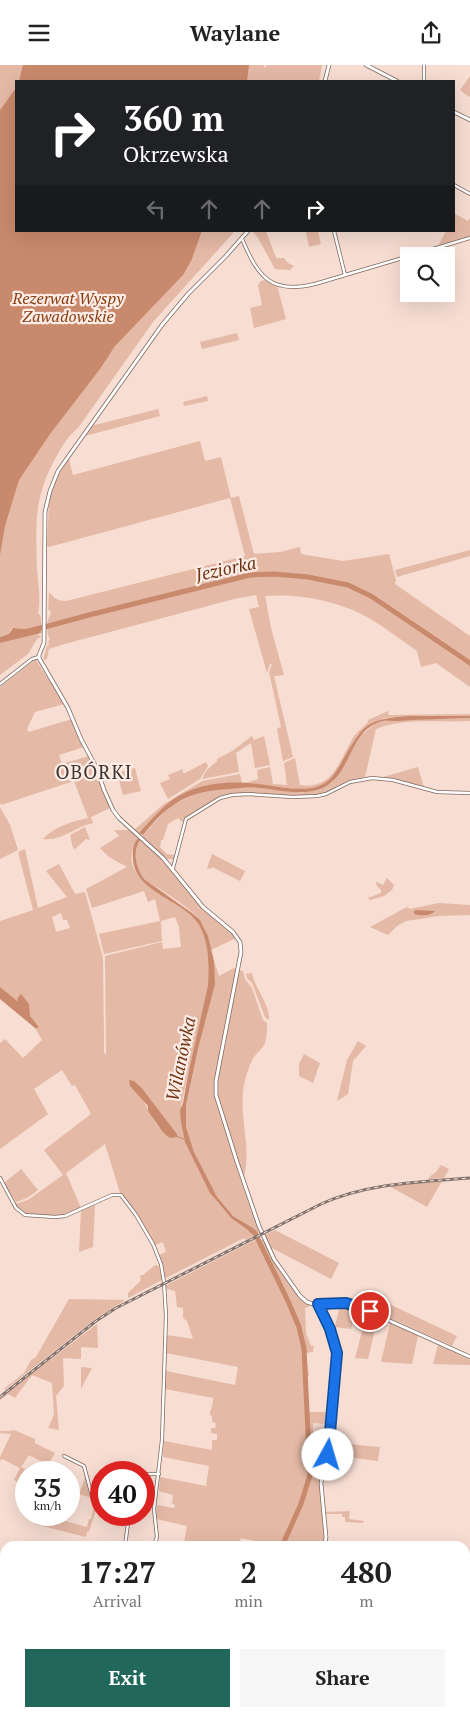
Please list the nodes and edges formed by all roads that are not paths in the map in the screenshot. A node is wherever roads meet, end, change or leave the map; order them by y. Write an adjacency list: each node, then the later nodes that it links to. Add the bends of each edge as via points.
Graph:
1 (329, 65): 4 (street)
2 (366, 65): 5 (street)
3 (424, 65): 6 (street)
4 (326, 80)
5 (395, 80)
6 (424, 80)
7 (455, 112): 8 (street)
8 (470, 120)
9 (455, 186): 10 (street)
10 (470, 194)
11 (247, 232): 13 (street)
12 (334, 232): 15 (street)
13 (242, 239): 15 (street, via 256,269 280,286 298,288); 16 (street, via 188,293 162,325 58,471 46,512 44,647)
14 (470, 239): 15 (street)
15 (345, 275)
16 (39, 657): 17 (street); 19 (street, via 72,716 112,810)
17 (0, 684)
18 (470, 793): 19 (street, via 437,792 392,779 372,778 350,782 326,795 225,796 186,819)
19 (173, 869): 21 (street, via 196,899 233,932 240,943 216,1095 237,1162 272,1253 302,1298)
20 (0, 1178): 25 (street, via 16,1208 25,1215 65,1216 112,1195 121,1195 153,1244 161,1265 166,1299)
21 (318, 1304): 22 (street, via 340,1303 359,1307); 30 (street, via 337,1353 329,1448 321,1483)
22 (470, 1357)
23 (64, 1456): 26 (street, via 84,1465)
24 (155, 1474): 25 (street)
25 (159, 1474): 29 (street, via 154,1509)
26 (90, 1488)
27 (127, 1526): 28 (street)
28 (125, 1541)
29 (156, 1541)
30 (326, 1541)

